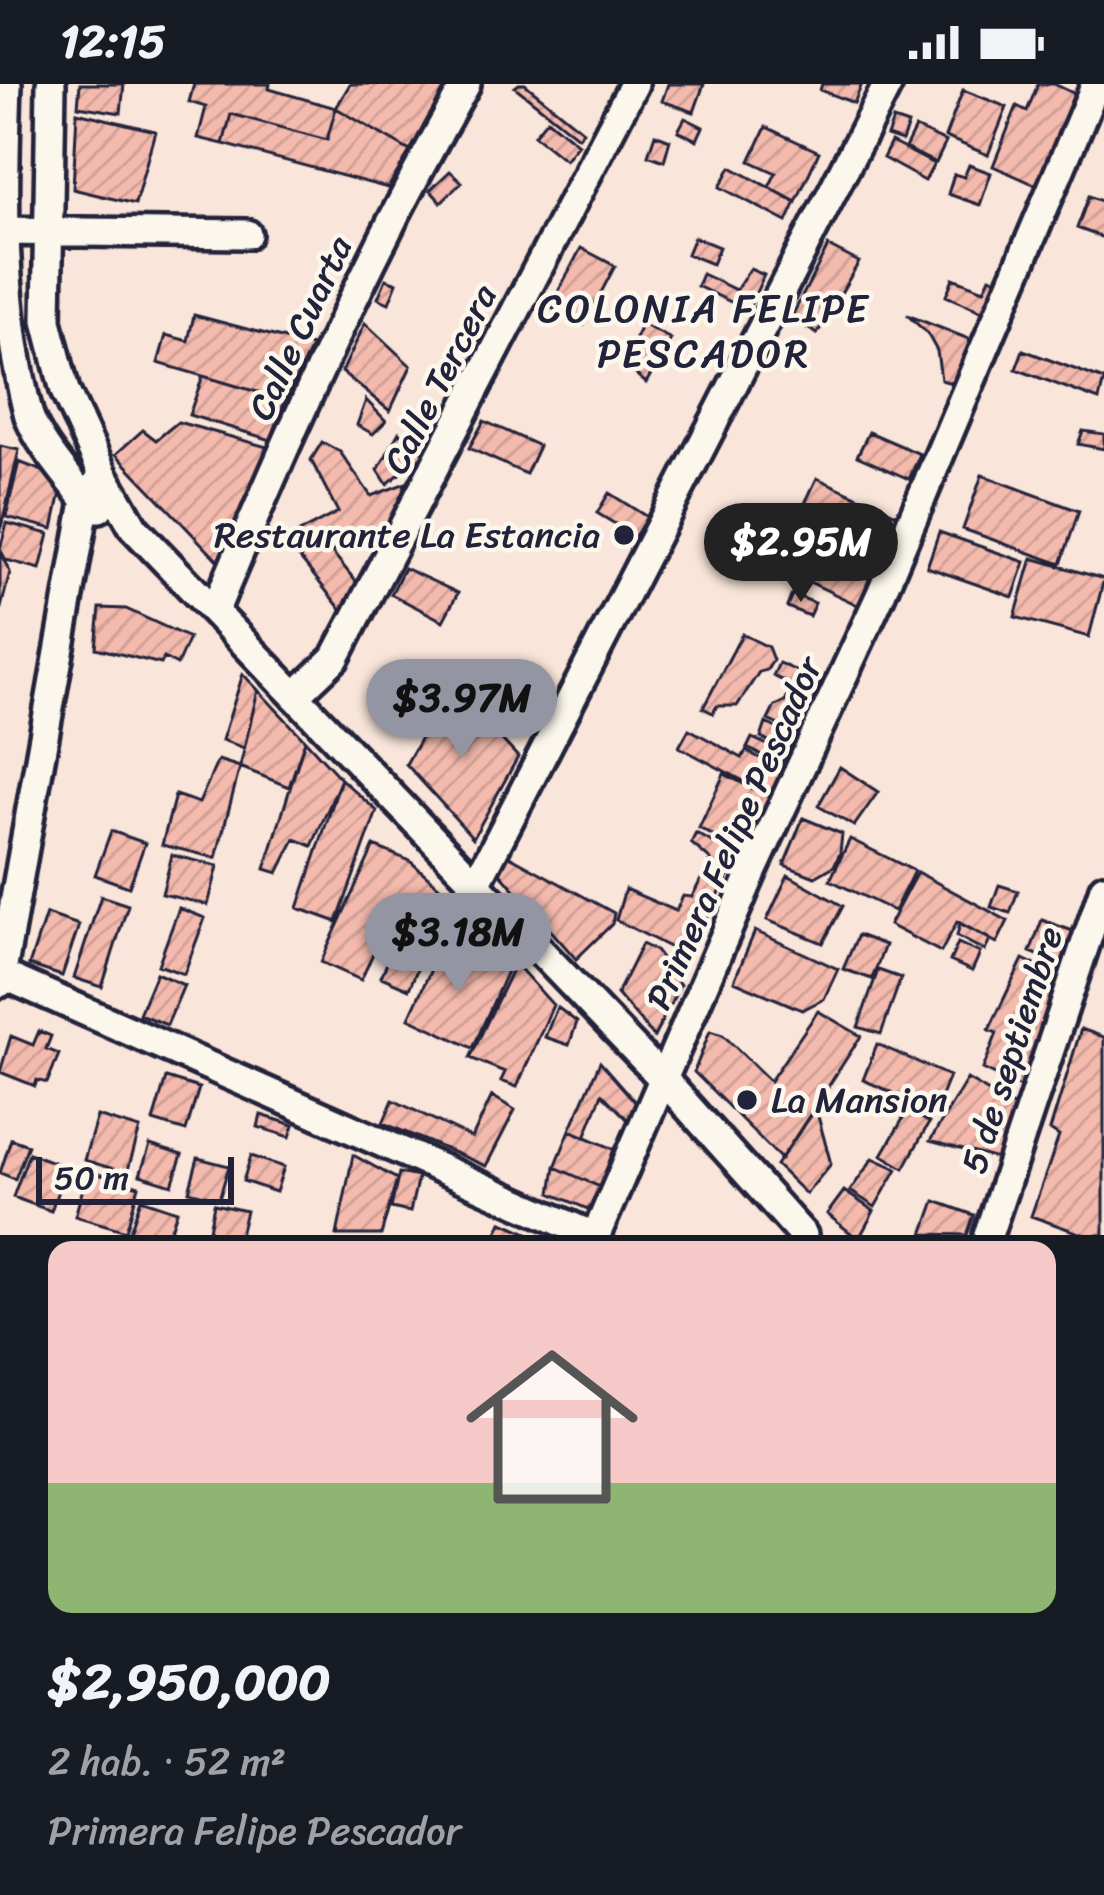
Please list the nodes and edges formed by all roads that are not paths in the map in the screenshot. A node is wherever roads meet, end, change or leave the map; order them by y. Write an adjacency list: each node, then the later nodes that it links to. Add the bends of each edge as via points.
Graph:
1 (51, 84): 7 (street)
2 (466, 84): 15 (street, Calle Cuarta, via 284,444)
3 (634, 84): 16 (street, Calle Tercera, via 335,658)
4 (888, 84): 18 (street)
5 (1096, 84): 21 (street, Primera Felipe Pescador)
6 (5, 98): 8 (street)
7 (47, 230): 8 (street); 9 (street); 11 (street, via 47,321)
8 (0, 231): 10 (street)
9 (247, 234)
10 (11, 391): 11 (street); 13 (street)
11 (65, 391): 12 (street)
12 (103, 474): 13 (street); 14 (street)
13 (86, 501): 14 (street); 17 (street)
14 (134, 528): 15 (street)
15 (214, 610): 16 (street)
16 (295, 696): 18 (street)
17 (13, 854): 20 (street)
18 (476, 884): 21 (street)
19 (1104, 888): 24 (street, 5 de septiembre)
20 (1, 979): 22 (street)
21 (664, 1081): 22 (street, Primera Felipe Pescador); 23 (street)
22 (593, 1235)
23 (803, 1235)
24 (988, 1235)

